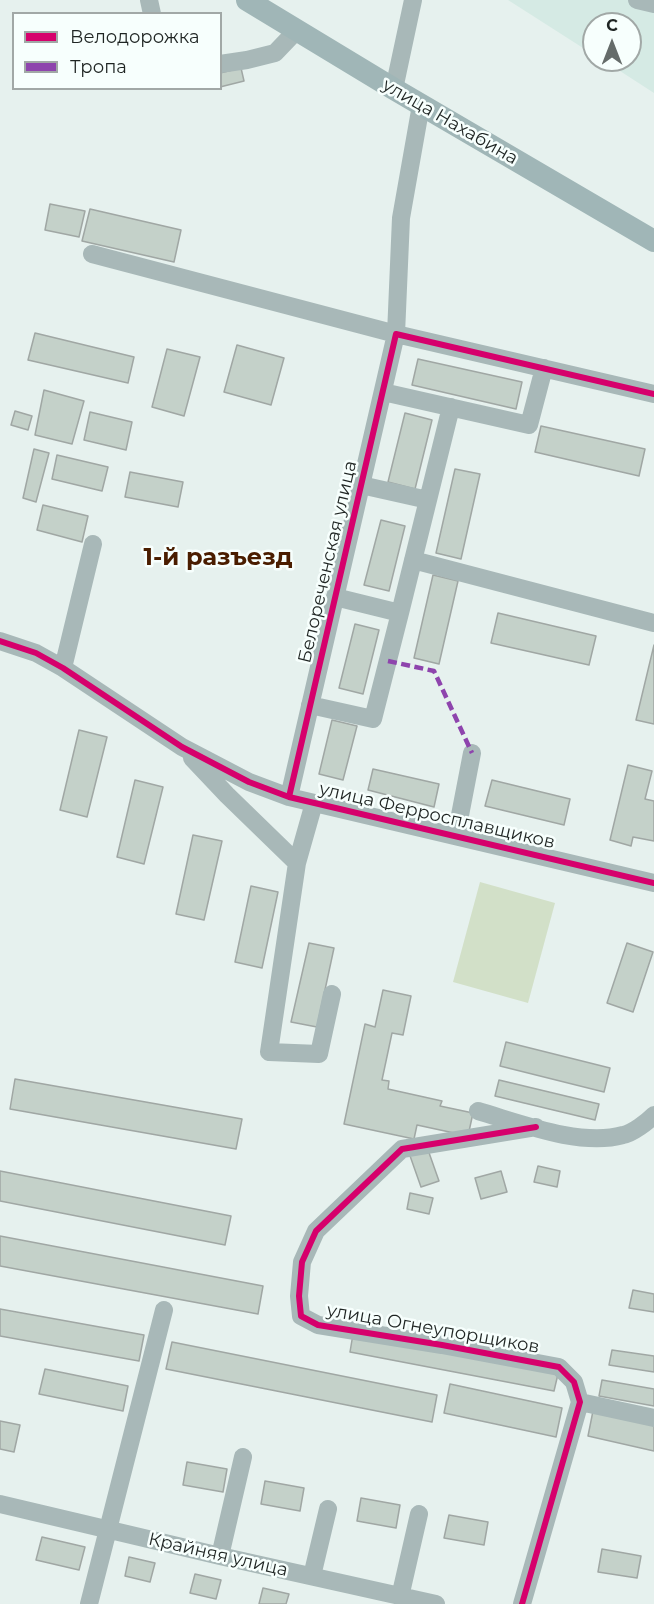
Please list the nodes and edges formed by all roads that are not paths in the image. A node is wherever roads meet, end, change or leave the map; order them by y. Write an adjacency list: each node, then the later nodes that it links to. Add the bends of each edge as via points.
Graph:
1 (247, 0): 5 (main road, улица Нахабина)
2 (413, 0): 7 (street)
3 (637, 0): 4 (street)
4 (654, 4)
5 (297, 30): 6 (street, via 275,53); 7 (main road, улица Нахабина)
6 (222, 64)
7 (394, 89): 8 (main road, улица Нахабина)
8 (422, 105): 9 (main road, улица Нахабина); 11 (street, Белореченская улица, via 401,218)
9 (654, 241)
10 (92, 254): 11 (street)
11 (396, 334): 12 (street); 13 (street, Белореченская улица)
12 (544, 368): 14 (street); 15 (street, via 529,426)
13 (383, 392): 15 (street); 16 (street, Белореченская улица)
14 (654, 394)
15 (451, 407): 17 (street)
16 (361, 485): 17 (street); 20 (street, Белореченская улица)
17 (428, 500): 19 (street)
18 (93, 544): 24 (street)
19 (413, 560): 21 (street); 22 (street)
20 (335, 597): 21 (street); 25 (street, Белореченская улица)
21 (400, 612): 25 (street, via 373,719)
22 (654, 623)
23 (0, 641): 24 (street, улица Ферросплавщиков, via 36,653)
24 (63, 668): 26 (street, улица Ферросплавщиков)
25 (310, 705): 28 (street, Белореченская улица)
26 (182, 747): 28 (street, улица Ферросплавщиков, via 249,782); 31 (street)
27 (472, 753): 30 (street)
28 (289, 797): 29 (street, улица Ферросплавщиков)
29 (314, 803): 30 (street, улица Ферросплавщиков); 31 (street)
30 (456, 836): 32 (street, улица Ферросплавщиков)
31 (297, 863): 33 (street, via 268,1052 319,1054)
32 (654, 883)
33 (332, 994)
34 (478, 1111): 36 (street)
35 (654, 1115): 36 (street, via 625,1135 597,1139)
36 (536, 1127): 38 (street, улица Огнеупорщиков, via 402,1149 316,1231 302,1262 301,1316 318,1325 559,1367 574,1382)
37 (164, 1310): 44 (street)
38 (580, 1402): 39 (street); 50 (street)
39 (654, 1418)
40 (243, 1457): 45 (street)
41 (0, 1504): 44 (street, Крайняя улица)
42 (328, 1509): 46 (street)
43 (419, 1514): 47 (street)
44 (107, 1529): 45 (street, Крайняя улица); 48 (street)
45 (220, 1556): 46 (street, Крайняя улица)
46 (312, 1576): 47 (street, Крайняя улица)
47 (400, 1597): 49 (street, Крайняя улица)
48 (89, 1604)
49 (436, 1604)
50 (522, 1604)

